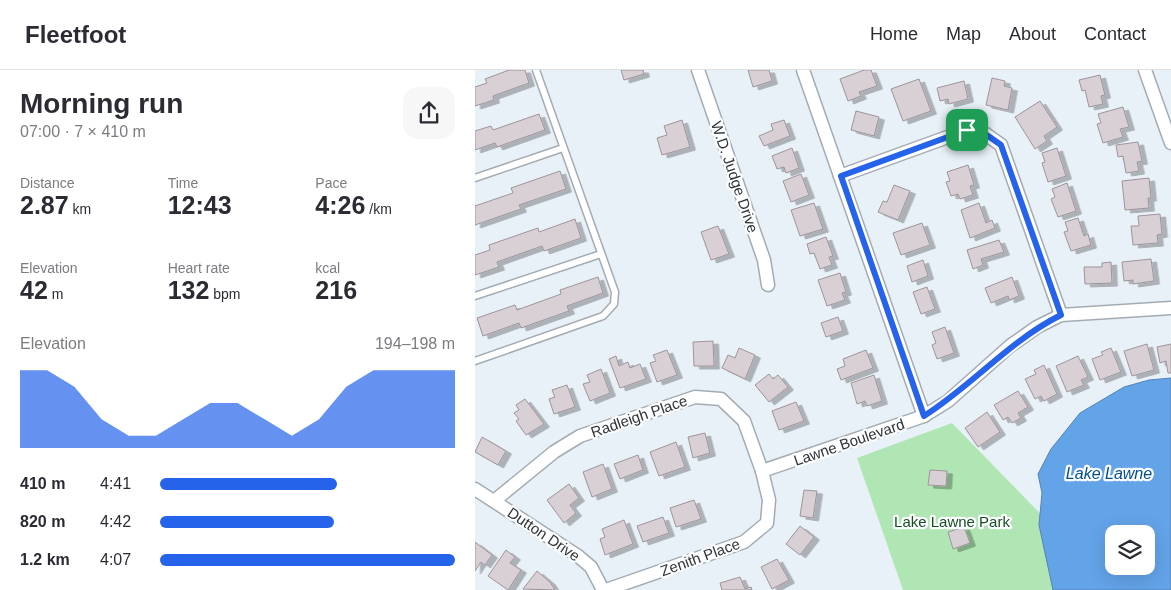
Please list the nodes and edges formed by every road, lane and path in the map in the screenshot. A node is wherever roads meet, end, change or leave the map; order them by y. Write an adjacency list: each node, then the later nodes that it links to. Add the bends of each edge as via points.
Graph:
1 (535, 70): 6 (lane)
2 (698, 70): 10 (street, W.D. Judge Drive, via 764,260)
3 (803, 70): 7 (street)
4 (1145, 70): 5 (street)
5 (1171, 143)
6 (563, 148): 8 (lane); 9 (lane)
7 (841, 176): 13 (street, via 967,130 984,133 1001,145); 15 (street)
8 (475, 178)
9 (601, 254): 11 (lane); 14 (lane, via 615,292 614,304 603,316)
10 (768, 286)
11 (475, 296)
12 (1171, 308): 13 (street, Lawne Boulevard)
13 (1061, 315): 15 (street, Lawne Boulevard, via 1010,346 948,400)
14 (475, 361)
15 (924, 416): 16 (street, Lawne Boulevard)
16 (763, 471): 18 (street, Radleigh Place, via 744,421 721,399 695,397 581,436 554,452); 19 (street, Zenith Place, via 769,500 767,523 744,542)
17 (475, 489): 18 (street, Dutton Drive)
18 (494, 501): 19 (street, Dutton Drive, via 578,556 591,567)
19 (604, 590)

